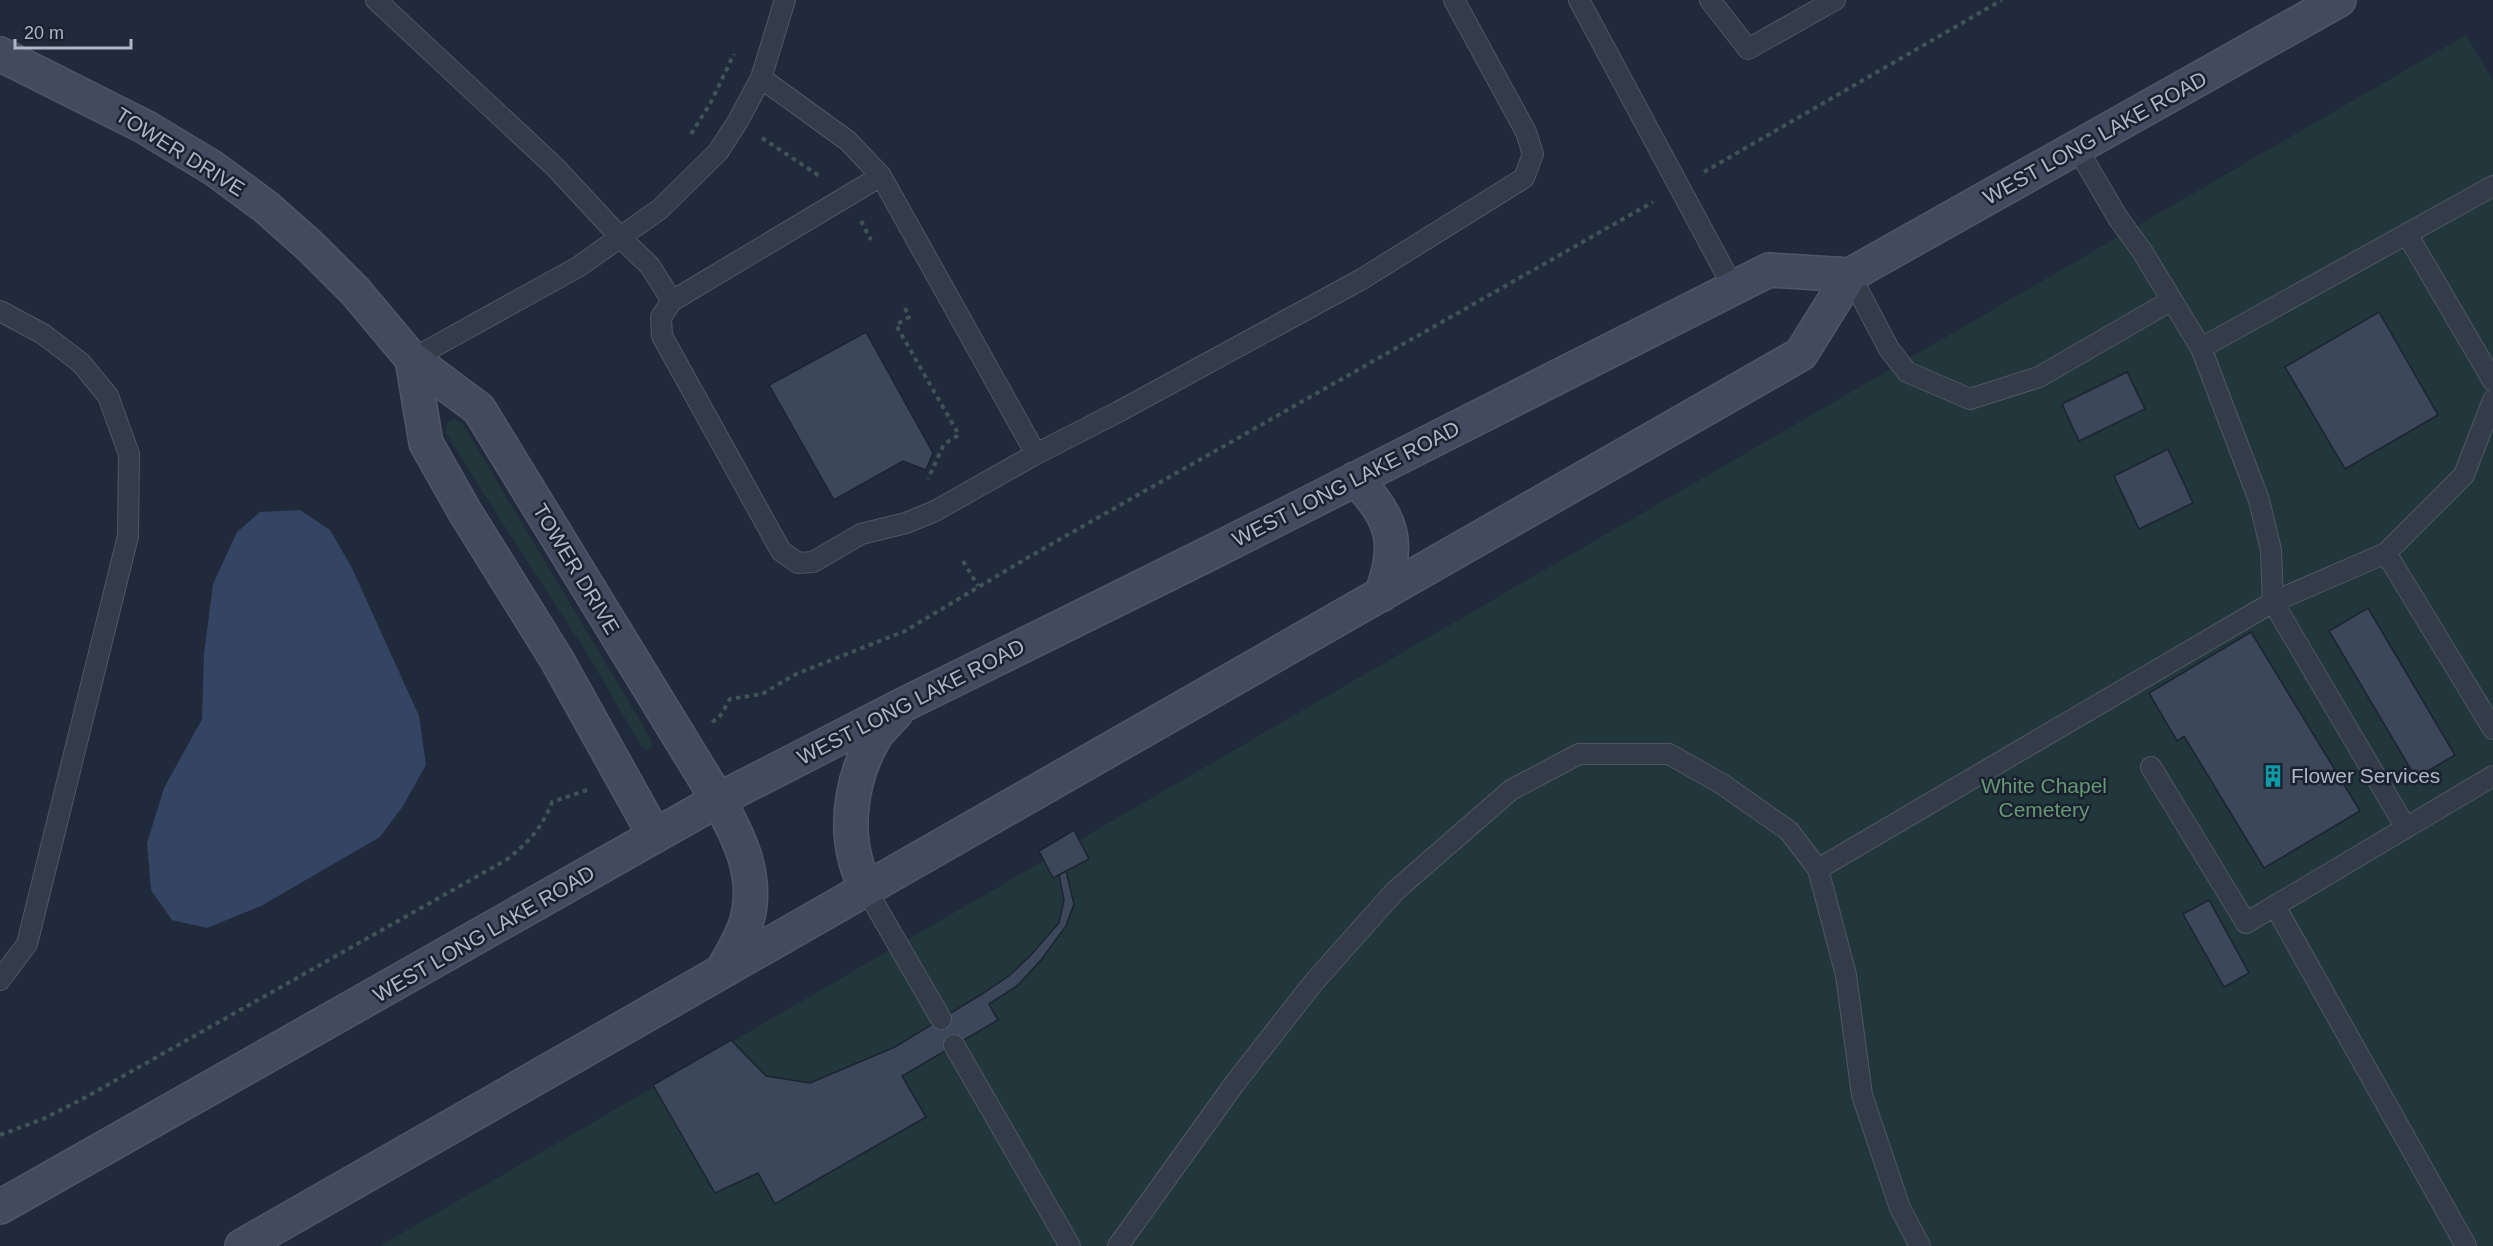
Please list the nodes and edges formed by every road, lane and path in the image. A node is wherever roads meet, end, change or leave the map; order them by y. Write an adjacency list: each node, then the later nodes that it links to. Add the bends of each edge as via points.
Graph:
1 (376, 0): 21 (lane, via 555,167)
2 (785, 0): 11 (lane)
3 (1454, 0): 33 (lane, via 1526,132 1533,154 1524,178 1362,279)
4 (1579, 0): 17 (lane)
5 (1710, 0): 6 (lane, via 1748,49)
6 (1835, 0)
7 (2002, 0): 17 (path)
8 (2339, 0): 14 (main road, WEST LONG LAKE ROAD)
9 (737, 46): 12 (path, via 710,104)
10 (0, 54): 30 (main road, TOWER DRIVE, via 144,127 222,174 311,247 355,291)
11 (761, 78): 15 (lane, via 848,141); 21 (lane, via 718,152 660,209)
12 (689, 136)
13 (759, 136): 16 (path)
14 (2077, 148): 23 (main road, WEST LONG LAKE ROAD); 25 (lane)
15 (881, 176): 26 (lane); 33 (lane)
16 (825, 179)
17 (1680, 186): 24 (lane); 38 (path)
18 (2493, 186): 20 (lane)
19 (858, 215): 22 (path)
20 (2407, 234): 29 (lane); 31 (lane)
21 (620, 237): 26 (lane, via 650,266); 30 (lane, via 578,267)
22 (871, 240)
23 (1850, 275): 24 (main road, WEST LONG LAKE ROAD, via 1769,270); 25 (lane, via 1889,349 1906,372 1970,399 2039,377); 39 (main road, WEST LONG LAKE ROAD, via 1801,354)
24 (1733, 288): 34 (main road, WEST LONG LAKE ROAD)
25 (2172, 300): 29 (lane)
26 (672, 301): 33 (lane, via 661,317 662,336 781,551 798,563 813,562 861,534 935,511)
27 (905, 308): 35 (path, via 909,317 896,325 959,435 944,444)
28 (0, 311): 54 (lane, via 43,334 81,363 108,396 129,454 128,536 27,944)
29 (2201, 348): 40 (lane, via 2259,500 2271,550)
30 (412, 359): 47 (main road, TOWER DRIVE, via 479,409); 49 (main road, via 426,443 557,660)
31 (2493, 381)
32 (2493, 400): 36 (lane, via 2464,475)
33 (1036, 454)
34 (1355, 479): 39 (main road, via 1374,498 1387,520 1393,545 1390,572); 41 (main road, WEST LONG LAKE ROAD)
35 (927, 481)
36 (2386, 553): 40 (lane); 43 (lane)
37 (963, 561): 38 (path)
38 (978, 586): 42 (path, via 905,631 796,674 762,694 730,699)
39 (1380, 595): 51 (main road, WEST LONG LAKE ROAD)
40 (2273, 602): 48 (lane); 50 (lane)
41 (903, 705): 47 (main road, WEST LONG LAKE ROAD); 51 (main road, via 875,737 859,772 852,802 855,859)
42 (719, 718)
43 (2493, 729)
44 (2151, 767): 52 (lane, via 2246,923)
45 (2493, 776): 48 (lane)
46 (579, 795): 57 (path, via 552,802 544,822 506,860 86,1097)
47 (718, 800): 49 (main road, WEST LONG LAKE ROAD); 53 (main road, TOWER DRIVE, via 741,842 750,890 747,919)
48 (2406, 828): 52 (lane)
49 (655, 836): 58 (main road, WEST LONG LAKE ROAD)
50 (1818, 869): 61 (lane, via 1790,831 1722,784 1669,754 1579,754 1511,790 1395,891 1314,982 1235,1083); 62 (lane, via 1846,975 1862,1095 1900,1208)
51 (866, 888): 53 (main road, WEST LONG LAKE ROAD); 55 (lane)
52 (2275, 906): 63 (lane)
53 (722, 971): 59 (main road, WEST LONG LAKE ROAD)
54 (0, 980)
55 (941, 1019)
56 (954, 1045): 60 (lane)
57 (0, 1135)
58 (0, 1207)
59 (242, 1246)
60 (1070, 1246)
61 (1119, 1246)
62 (1920, 1246)
63 (2466, 1246)

